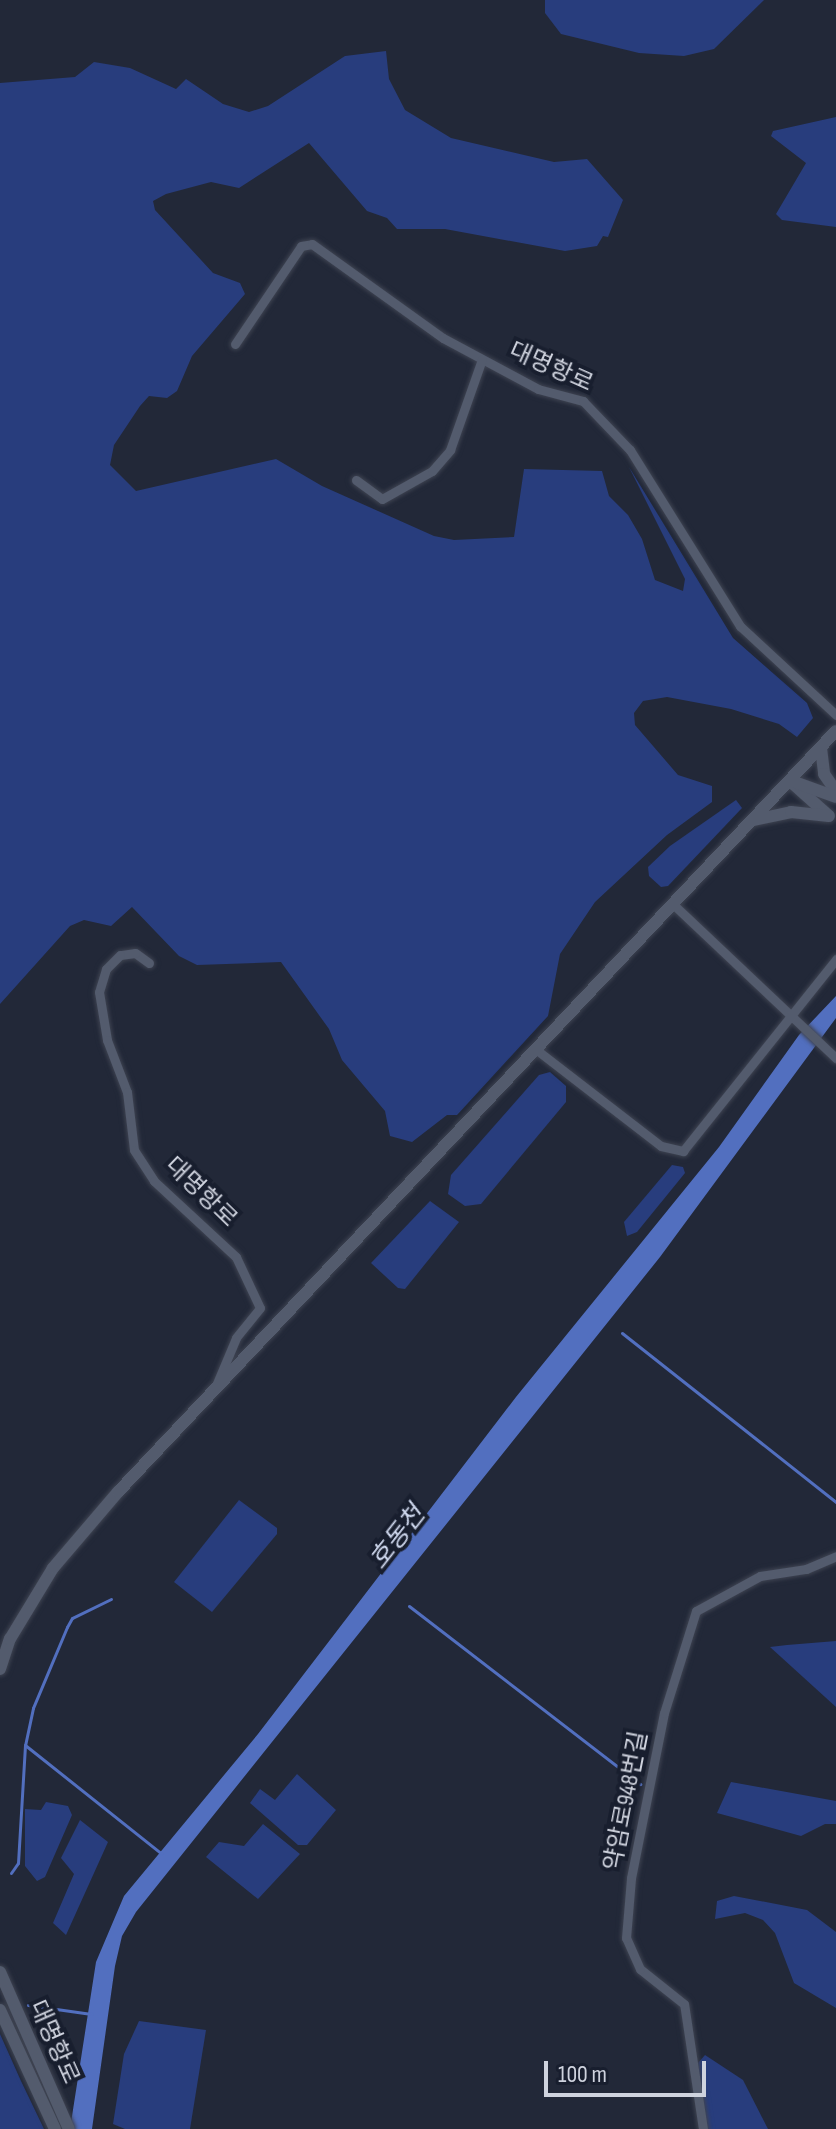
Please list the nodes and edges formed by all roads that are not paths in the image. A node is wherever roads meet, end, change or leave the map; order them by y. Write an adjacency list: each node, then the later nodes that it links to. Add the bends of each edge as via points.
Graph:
1 (235, 344): 2 (street, 대명항로, via 307,244 416,321)
2 (482, 359): 3 (street, via 450,450 432,471 382,499); 4 (street, 대명항로, via 538,389 583,401 608,424 740,626)
3 (356, 480)
4 (836, 715)
5 (836, 731): 6 (main road, 대명항로)
6 (821, 748): 7 (main road, 대명항로); 8 (main road, via 824,774)
7 (790, 781): 8 (main road); 9 (main road); 10 (main road, 대명항로)
8 (836, 794)
9 (833, 818): 10 (main road, via 791,812)
10 (750, 821): 11 (main road, 대명항로)
11 (674, 905): 14 (street); 15 (main road, 대명항로)
12 (836, 959): 14 (street)
13 (149, 963): 17 (street, 대명항로, via 135,953 120,955 106,969 99,992 107,1040 127,1092 134,1150 163,1191 236,1257 260,1308 236,1338)
14 (794, 1014): 15 (street, via 702,1133 676,1152); 16 (street)
15 (538, 1051): 17 (main road, 대명항로)
16 (836, 1058)
17 (214, 1391): 19 (main road, 대명항로, via 53,1568)
18 (836, 1556): 26 (street, 약암로948번길, via 806,1569 760,1576 696,1611 664,1713 631,1878 626,1938 640,1969 684,2004)
19 (10, 1639): 20 (main road); 21 (main road, 대명항로)
20 (0, 1650)
21 (0, 1669)
22 (0, 1972): 25 (main road, 대명항로)
23 (0, 2010): 24 (main road, 대명항로)
24 (55, 2129)
25 (69, 2129)
26 (703, 2129)

